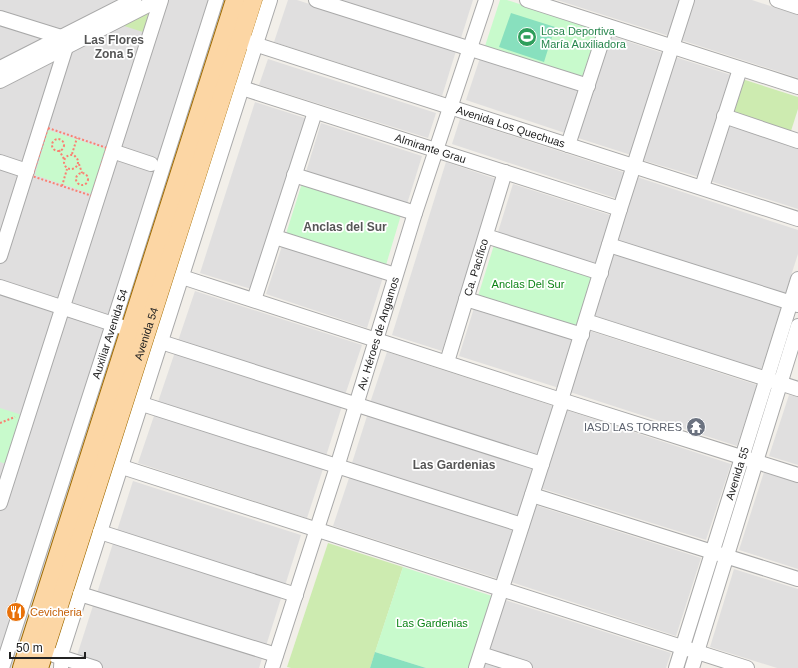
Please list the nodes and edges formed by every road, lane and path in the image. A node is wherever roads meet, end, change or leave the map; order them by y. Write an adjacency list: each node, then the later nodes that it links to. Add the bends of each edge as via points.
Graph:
1 (134, 0): 16 (street)
2 (159, 0): 16 (street); 62 (street)
3 (216, 0): 65 (street, Auxiliar Avenida 54)
4 (235, 0): 15 (main road)
5 (253, 0): 15 (main road, Avenida 54)
6 (270, 0): 15 (street)
7 (316, 0): 18 (street)
8 (486, 0): 18 (street, Av. Héroes de Angamos)
9 (527, 0): 14 (street)
10 (687, 0): 17 (street)
11 (777, 0): 12 (street)
12 (798, 7)
13 (0, 18): 16 (street)
14 (607, 26): 17 (street); 22 (street)
15 (239, 41): 23 (street); 25 (street, Avenida Los Quechuas); 65 (main road, Avenida 54); 99 (main road, Avenida 54)
16 (63, 42): 19 (street); 21 (street); 41 (street)
17 (672, 46): 20 (street); 39 (street)
18 (470, 48): 22 (street); 25 (street, Av. Héroes de Angamos)
19 (0, 68)
20 (740, 69): 24 (street); 27 (street)
21 (0, 81)
22 (588, 86): 30 (street)
23 (242, 88): 26 (street, Almirante Grau); 56 (street)
24 (798, 88)
25 (450, 107): 30 (street, Avenida Los Quechuas); 32 (street, Av. Héroes de Angamos)
26 (315, 112): 32 (street, Almirante Grau); 44 (street)
27 (724, 116): 29 (street); 46 (street)
28 (77, 138): 34 (path); 45 (path, via 48,128 32,176); 45 (path, via 107,148 92,196)
29 (798, 141)
30 (568, 145): 39 (street, Avenida Los Quechuas)
31 (59, 150): 31 (path, via 64,144 62,140 54,140 55,149); 35 (path)
32 (435, 150): 42 (street, Almirante Grau); 48 (street, Av. Héroes de Angamos)
33 (118, 153): 38 (street)
34 (72, 155): 35 (path); 37 (path, via 77,157)
35 (64, 159): 40 (path)
36 (0, 162): 41 (street)
37 (79, 164): 40 (path, via 74,169); 43 (path)
38 (151, 164)
39 (635, 166): 46 (street, Avenida Los Quechuas); 47 (street)
40 (67, 169): 45 (path)
41 (27, 171): 53 (street)
42 (506, 172): 47 (street, Almirante Grau); 50 (street, Ca. Pacífico)
43 (82, 173): 43 (path, via 76,180 82,186 88,180 86,174)
44 (294, 175): 48 (street); 51 (street)
45 (62, 186)
46 (702, 187): 49 (street, Avenida Los Quechuas)
47 (620, 209): 52 (street)
48 (415, 213): 55 (street, Av. Héroes de Angamos)
49 (798, 219)
50 (486, 236): 54 (street); 59 (street, Ca. Pacífico)
51 (275, 237): 55 (street); 60 (street)
52 (609, 245): 54 (street); 61 (street)
53 (0, 256)
54 (601, 273): 63 (street)
55 (396, 275): 67 (street, Av. Héroes de Angamos)
56 (182, 277): 60 (street); 68 (street)
57 (798, 279): 61 (street, Avenida 55)
58 (0, 287): 62 (street)
59 (466, 299): 66 (street); 69 (street, Ca. Pacífico)
60 (254, 300): 67 (street)
61 (794, 304): 70 (street, Avenida 55)
62 (63, 307): 65 (street); 85 (street)
63 (586, 321): 66 (street); 70 (street)
64 (798, 326): 71 (street, Avenida 55)
65 (121, 327): 95 (street, Auxiliar Avenida 54); 99 (main road, Avenida 54)
66 (582, 335): 73 (street)
67 (376, 339): 69 (street); 75 (street, Av. Héroes de Angamos)
68 (162, 342): 74 (street); 75 (street)
69 (447, 362): 73 (street)
70 (767, 379): 71 (street); 78 (street, Avenida 55)
71 (780, 383): 72 (street); 79 (street, Avenida 55)
72 (798, 389)
73 (561, 400): 78 (street); 80 (street)
74 (142, 404): 81 (street); 82 (street)
75 (356, 404): 80 (street); 82 (street, Av. Héroes de Angamos)
76 (18, 416): 77 (path)
77 (0, 423)
78 (742, 457): 79 (street); 89 (street, Avenida 55)
79 (756, 462): 83 (street); 90 (street, Avenida 55)
80 (542, 464): 84 (street)
81 (122, 467): 87 (street); 88 (street)
82 (337, 467): 86 (street); 87 (street, Av. Héroes de Angamos)
83 (798, 475)
84 (532, 495): 86 (street); 89 (street)
85 (0, 503)
86 (522, 525): 92 (street)
87 (316, 530): 92 (street); 94 (street, Av. Héroes de Angamos)
88 (100, 532): 93 (street); 94 (street)
89 (712, 551): 90 (street); 96 (street, Avenida 55)
90 (727, 556): 91 (street); 97 (street, Avenida 55)
91 (798, 579)
92 (502, 589): 96 (street); 98 (street)
93 (80, 594): 100 (street); 101 (street, via 62,650)
94 (296, 595): 100 (street, Av. Héroes de Angamos)
95 (5, 639): 99 (street); 102 (street, Auxiliar Avenida 54)
96 (683, 648): 97 (street); 107 (street, Avenida 55)
97 (697, 652): 108 (street, Avenida 55); 109 (street)
98 (481, 654): 105 (street); 106 (street)
99 (37, 656): 101 (street); 103 (main road, Avenida 54)
100 (274, 662)
101 (62, 663): 104 (street)
102 (2, 668)
103 (22, 668)
104 (95, 668)
105 (476, 668)
106 (525, 668)
107 (676, 668)
108 (692, 668)
109 (747, 668)

